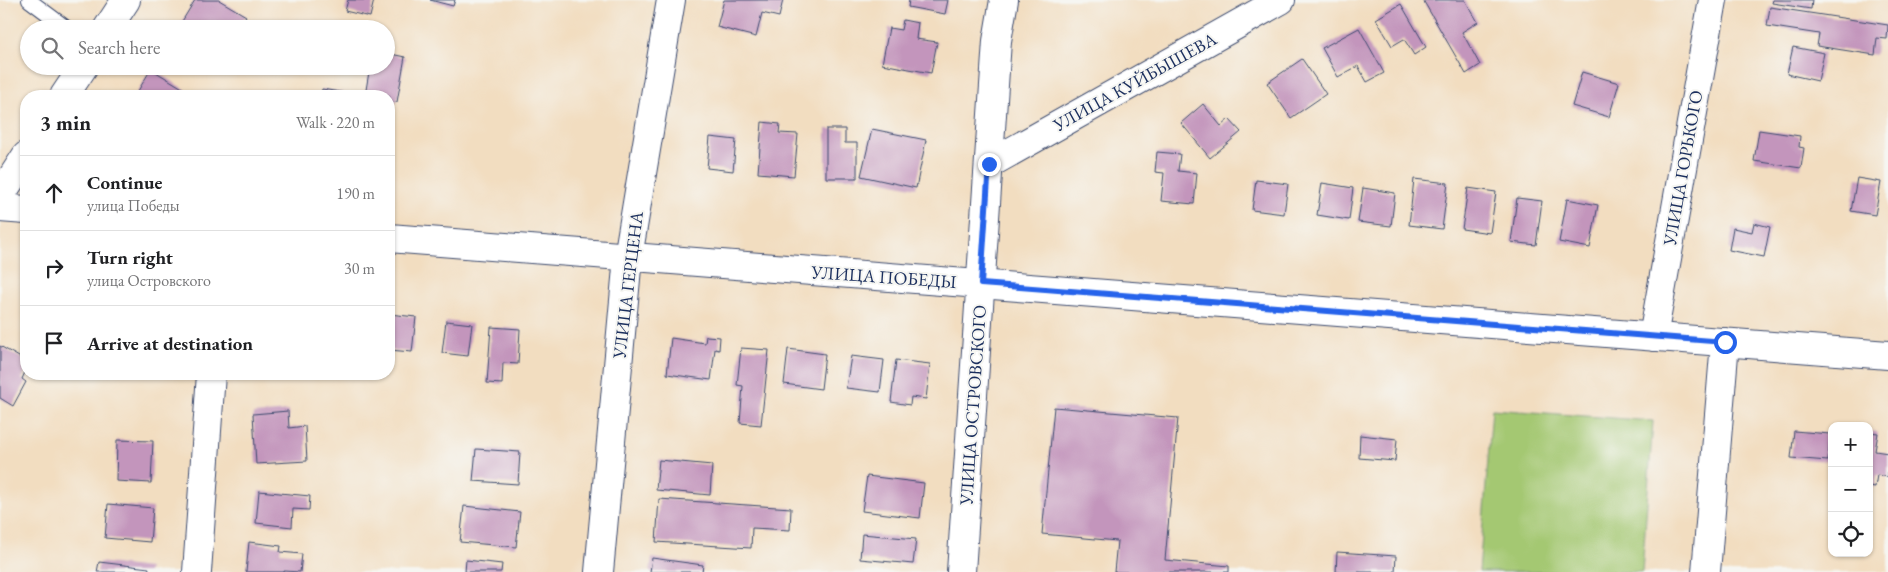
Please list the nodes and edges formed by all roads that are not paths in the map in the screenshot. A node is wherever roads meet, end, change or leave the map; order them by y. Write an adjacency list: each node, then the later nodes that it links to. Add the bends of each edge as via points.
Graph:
1 (29, 0): 7 (lane)
2 (126, 0): 8 (street)
3 (671, 0): 17 (street, УЛИЦА ГЕРЦЕНА)
4 (1004, 0): 11 (street, УЛИЦА ОСТРОВСКОГО, via 997,41)
5 (1280, 0): 11 (street, УЛИЦА КУЙБЫШЕВА)
6 (1713, 0): 19 (street, УЛИЦА ГОРЬКОГО)
7 (56, 20)
8 (113, 20)
9 (78, 75): 10 (street)
10 (68, 90)
11 (989, 164): 18 (street, УЛИЦА ОСТРОВСКОГО)
12 (20, 165): 13 (street)
13 (0, 196)
14 (0, 208): 15 (street)
15 (20, 210)
16 (395, 238): 17 (street, УЛИЦА ПОБЕДЫ)
17 (628, 257): 18 (street, УЛИЦА ПОБЕДЫ); 24 (street, УЛИЦА ГЕРЦЕНА)
18 (981, 284): 19 (street, УЛИЦА ПОБЕДЫ); 25 (street, УЛИЦА ОСТРОВСКОГО)
19 (1653, 337): 20 (street, УЛИЦА ПОБЕДЫ)
20 (1725, 342): 21 (street, УЛИЦА ПОБЕДЫ); 26 (street)
21 (1888, 355)
22 (211, 380): 23 (street)
23 (197, 572)
24 (599, 572)
25 (961, 572)
26 (1706, 572)

